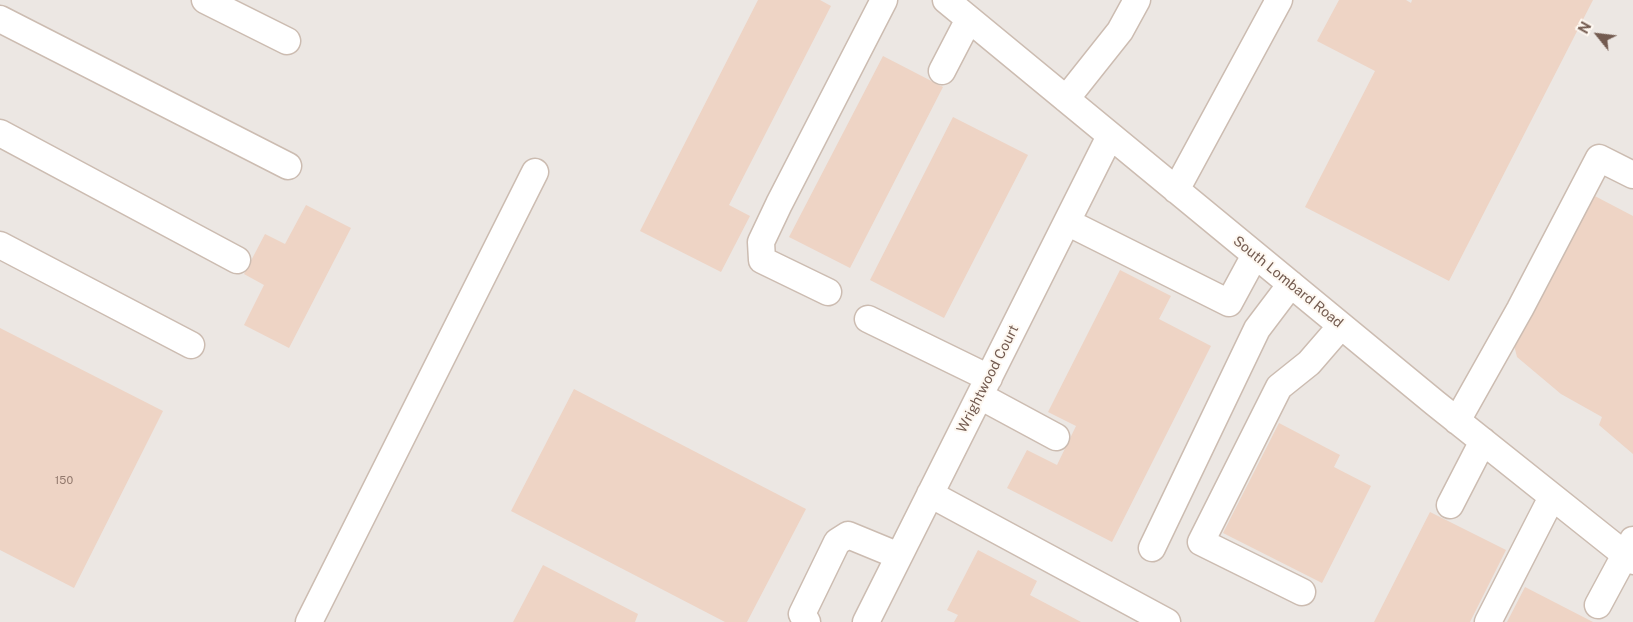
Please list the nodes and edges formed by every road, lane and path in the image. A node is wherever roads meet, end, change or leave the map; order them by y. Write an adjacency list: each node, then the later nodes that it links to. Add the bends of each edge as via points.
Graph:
1 (205, 0): 8 (street)
2 (884, 0): 22 (street, via 761,242 762,260)
3 (946, 0): 7 (street, South Lombard Road)
4 (1137, 0): 10 (street, via 1120,31)
5 (1279, 0): 16 (street)
6 (0, 18): 13 (street)
7 (969, 19): 9 (street); 10 (street, South Lombard Road)
8 (287, 41)
9 (942, 71)
10 (1066, 100): 12 (street, South Lombard Road)
11 (0, 133): 20 (street)
12 (1110, 136): 16 (street, South Lombard Road); 17 (street, Wrightwood Court)
13 (288, 166)
14 (535, 172): 38 (street)
15 (1633, 175): 27 (street, via 1599,158)
16 (1176, 190): 19 (street, South Lombard Road)
17 (1067, 222): 19 (street, via 1228,303); 26 (street, Wrightwood Court)
18 (0, 245): 25 (street)
19 (1255, 255): 21 (street, South Lombard Road)
20 (237, 260)
21 (1291, 284): 24 (street, South Lombard Road); 33 (street, via 1257,330)
22 (828, 292)
23 (868, 319): 26 (street)
24 (1341, 326): 27 (street, South Lombard Road); 36 (street, via 1309,363 1279,387 1201,542)
25 (191, 345)
26 (984, 387): 28 (street); 30 (street, Wrightwood Court)
27 (1457, 421): 29 (street, South Lombard Road)
28 (1056, 437)
29 (1482, 441): 31 (street, South Lombard Road); 32 (street)
30 (930, 494): 35 (street, Wrightwood Court); 41 (street)
31 (1552, 497): 34 (street, South Lombard Road); 42 (street)
32 (1450, 505)
33 (1152, 548)
34 (1630, 552): 37 (street)
35 (899, 556): 39 (street, via 848,535 837,542 802,614); 40 (street, Wrightwood Court)
36 (1302, 592)
37 (1598, 605)
38 (310, 622)
39 (807, 622)
40 (866, 622)
41 (1167, 622)
42 (1488, 622)

